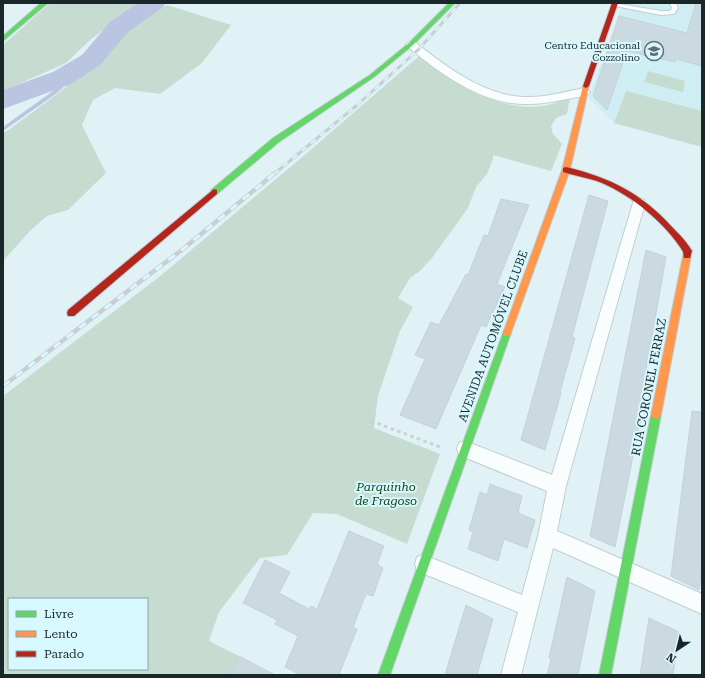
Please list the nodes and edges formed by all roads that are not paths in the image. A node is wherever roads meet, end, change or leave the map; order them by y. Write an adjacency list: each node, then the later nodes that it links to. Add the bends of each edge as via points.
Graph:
1 (45, 3): 5 (street)
2 (452, 3): 6 (street)
3 (615, 3): 4 (lane, via 672,13 675,8); 7 (street, AVENIDA AUTOMÓVEL CLUBE)
4 (673, 3)
5 (3, 39)
6 (411, 44): 7 (street, via 461,78 504,99 533,100); 10 (street, via 372,76 276,140)
7 (584, 92): 8 (street, AVENIDA AUTOMÓVEL CLUBE)
8 (566, 170): 9 (street, RUA CORONEL FERRAZ, via 621,189); 11 (street, AVENIDA AUTOMÓVEL CLUBE)
9 (639, 203): 12 (street); 15 (street, RUA CORONEL FERRAZ, via 673,233 688,251)
10 (70, 313)
11 (465, 449): 12 (street); 14 (street, AVENIDA AUTOMÓVEL CLUBE)
12 (557, 486): 13 (street)
13 (547, 536): 15 (street); 17 (street)
14 (424, 564): 17 (street); 18 (street, AVENIDA AUTOMÓVEL CLUBE)
15 (625, 570): 16 (street); 20 (street, RUA CORONEL FERRAZ)
16 (702, 604)
17 (528, 607): 19 (street)
18 (384, 675)
19 (511, 675)
20 (605, 675)

